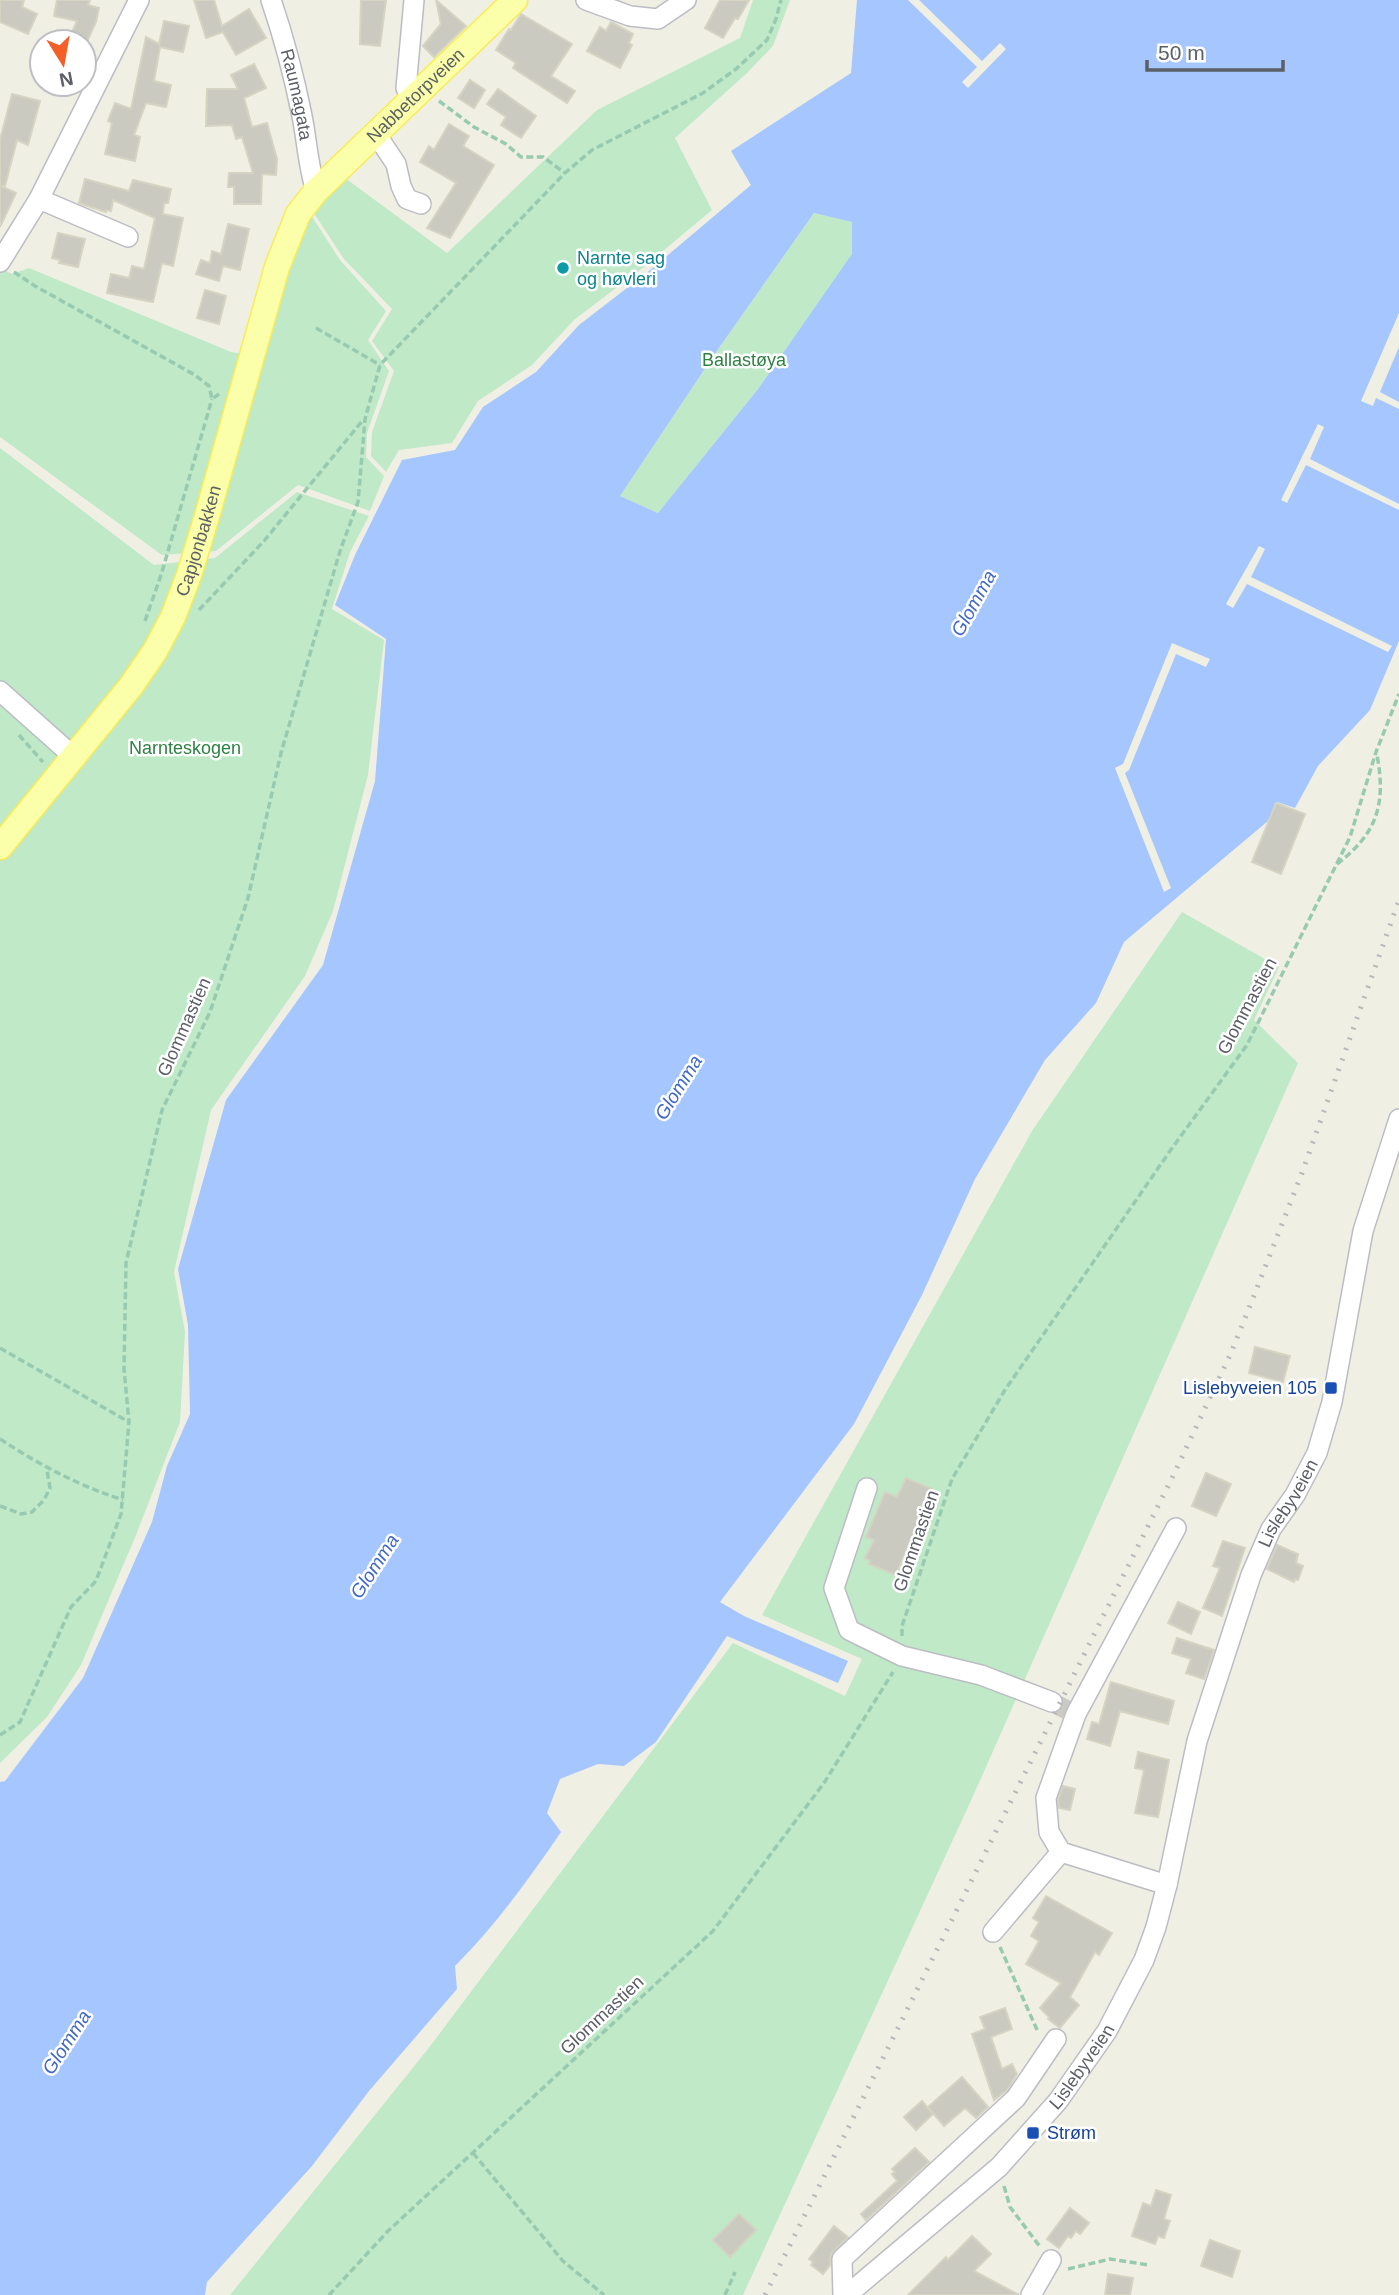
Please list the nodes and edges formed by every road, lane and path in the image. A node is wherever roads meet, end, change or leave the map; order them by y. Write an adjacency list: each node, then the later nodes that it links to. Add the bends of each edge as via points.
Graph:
1 (139, 0): 12 (street)
2 (271, 0): 11 (street, Raumagata, via 296,83)
3 (414, 0): 8 (street, via 406,88)
4 (515, 0): 8 (main road, Nabbetorpveien)
5 (586, 0): 6 (street, via 630,16 658,19)
6 (685, 0)
7 (781, 0): 10 (path, Glommastien, via 766,40 736,69 702,93 592,150)
8 (418, 94): 9 (main road, Nabbetorpveien); 10 (path, via 521,157 544,157)
9 (376, 134): 11 (main road, Nabbetorpveien); 13 (street, via 396,164 407,199)
10 (565, 173): 17 (path, Glommastien)
11 (316, 191): 18 (main road, Capjonbakken, via 286,239)
12 (39, 199): 14 (street); 15 (street)
13 (421, 204)
14 (128, 237)
15 (1, 263): 19 (path, via 195,374 209,386)
16 (316, 328): 17 (path)
17 (380, 365): 20 (path, Glommastien)
18 (245, 380): 19 (path); 21 (main road, Capjonbakken, via 204,528)
19 (212, 399): 22 (path)
20 (365, 419): 21 (path, via 264,541 186,624); 34 (path, Glommastien, via 358,502 281,753 248,898 210,1012 162,1110 126,1263 124,1369)
21 (173, 617): 26 (main road, Capjonbakken, via 131,687)
22 (143, 625)
23 (0, 691): 26 (street)
24 (1399, 694): 27 (path, Glommastien)
25 (12, 727): 28 (path)
26 (66, 750): 28 (path); 30 (main road, Capjonbakken)
27 (1376, 752): 31 (path, Glommastien, via 1350,837); 31 (path, via 1381,802 1354,851)
28 (43, 762): 29 (path)
29 (38, 769)
30 (0, 847)
31 (1335, 865): 41 (path, Glommastien, via 1247,1045 1005,1390 952,1479 902,1626)
32 (1399, 1119): 45 (street, Lislebyveien, via 1363,1231 1332,1402 1317,1453 1271,1529 1251,1575 1197,1741)
33 (0, 1348): 34 (path)
34 (129, 1422): 38 (path, Glommastien)
35 (0, 1439): 36 (path)
36 (45, 1468): 38 (path); 39 (path, via 50,1488 32,1512 21,1514)
37 (867, 1488): 41 (street, via 834,1588 849,1630)
38 (123, 1500): 43 (path, Glommastien, via 96,1581 71,1607 20,1722)
39 (0, 1506)
40 (1176, 1528): 42 (street)
41 (902, 1656): 42 (street, via 981,1675); 48 (path, Glommastien, via 824,1783 713,1931)
42 (1065, 1709): 44 (street, via 1046,1798 1049,1832)
43 (0, 1735)
44 (1061, 1852): 45 (street); 46 (street)
45 (1167, 1885): 49 (street, Lislebyveien, via 1144,1960 1107,2031 1058,2101)
46 (993, 1932): 47 (path)
47 (1051, 2045): 56 (street, Lislebyveien, via 1016,2098 842,2259)
48 (472, 2153): 53 (path, Glommastien, via 388,2231); 54 (path, via 563,2261)
49 (999, 2167): 51 (path, via 1010,2207); 56 (street, Lislebyveien)
50 (1149, 2265): 51 (path, via 1110,2259)
51 (1046, 2268): 57 (street)
52 (734, 2272): 55 (path)
53 (329, 2295)
54 (604, 2295)
55 (725, 2295)
56 (845, 2295)
57 (1031, 2295)

